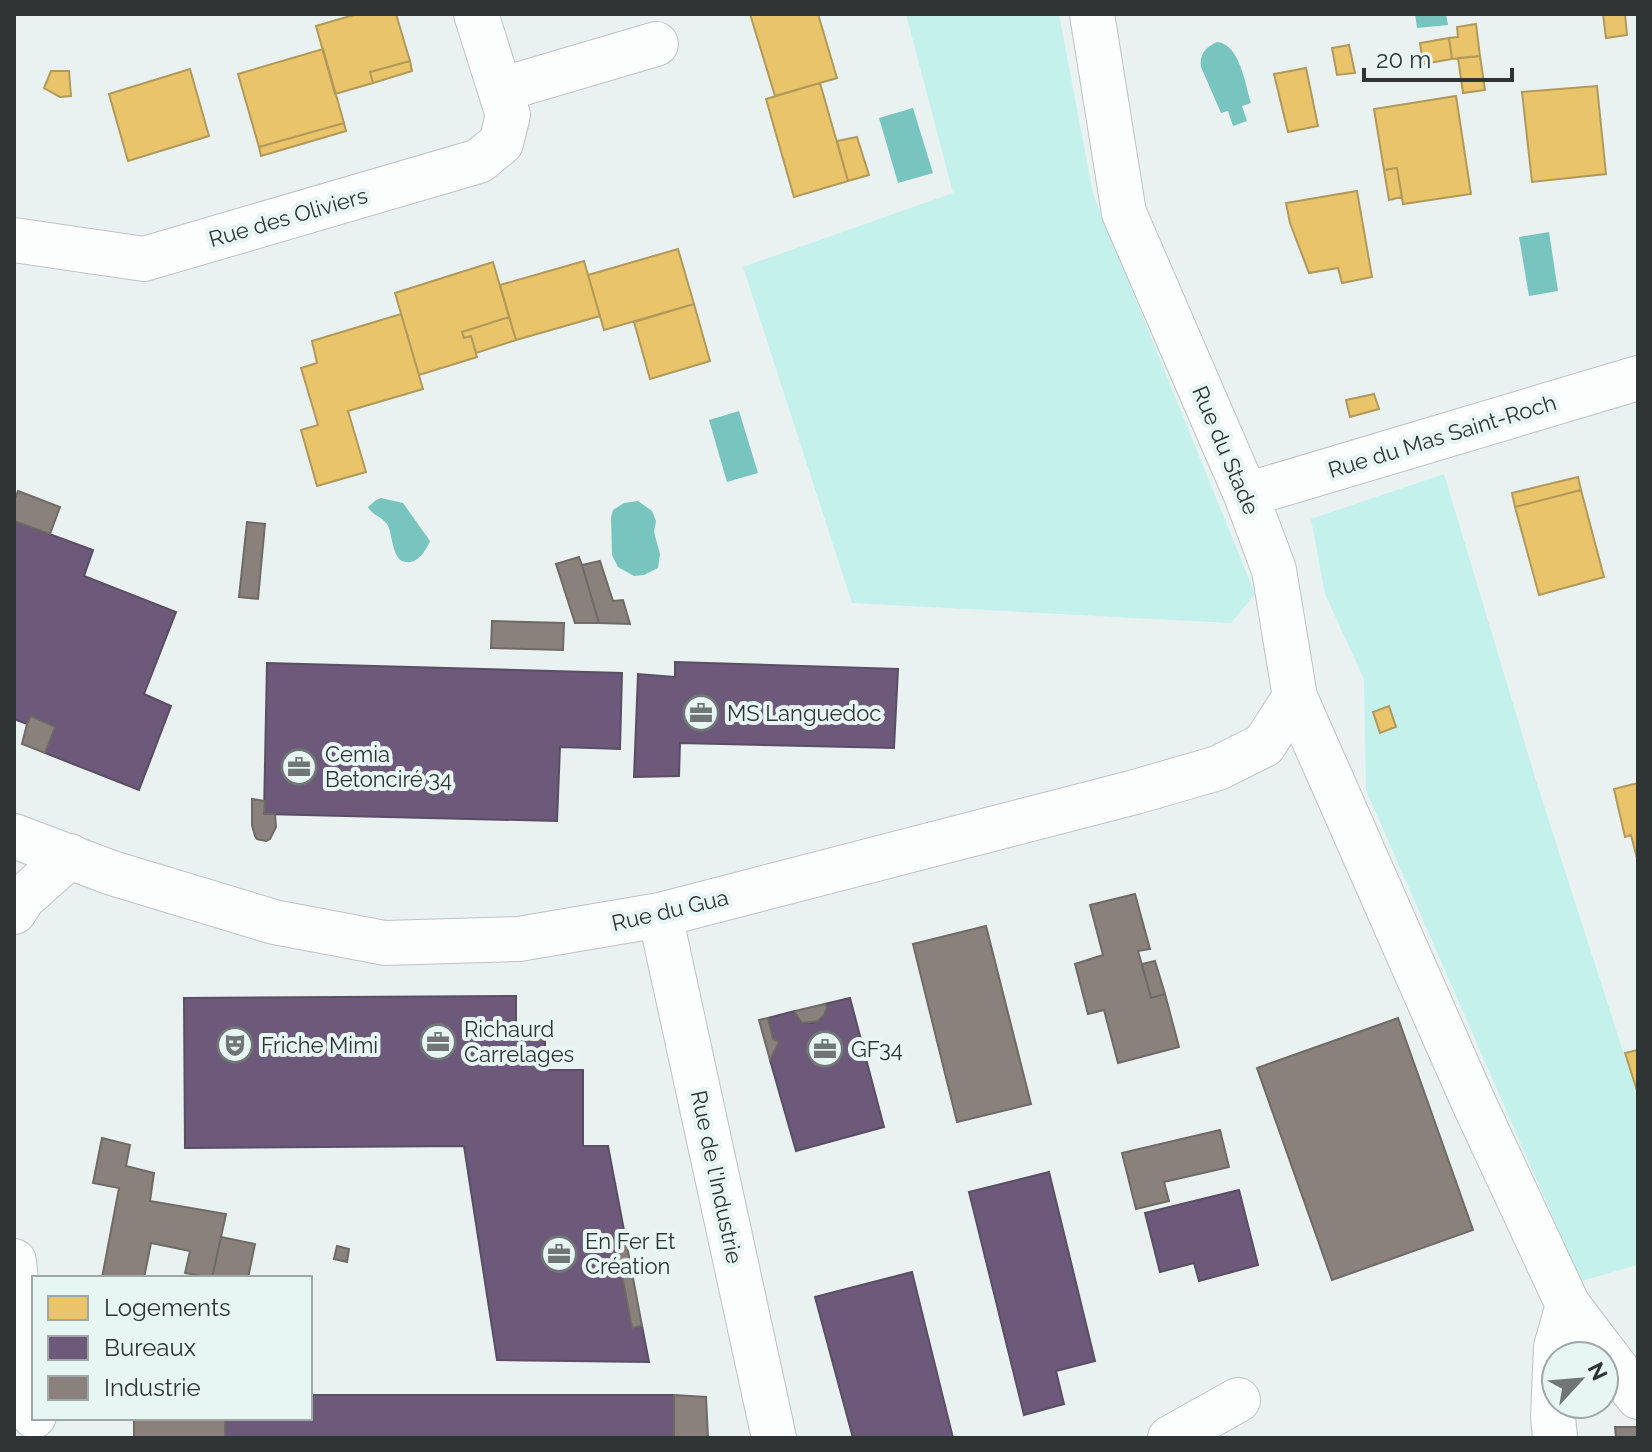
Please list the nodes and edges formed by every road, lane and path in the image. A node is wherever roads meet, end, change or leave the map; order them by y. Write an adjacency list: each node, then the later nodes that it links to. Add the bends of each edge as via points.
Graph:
1 (476, 14): 4 (street, Rue des Oliviers)
2 (1092, 14): 7 (street, Rue du Stade, via 1124,213)
3 (656, 44): 4 (street)
4 (500, 90): 5 (street, Rue des Oliviers, via 508,115 501,143 479,161 144,259)
5 (14, 240)
6 (1638, 378): 7 (street, Rue du Mas Saint-Roch)
7 (1246, 495): 8 (street, Rue du Stade, via 1274,570)
8 (1295, 697): 12 (street, Rue du Gua, via 1264,745 1218,768); 14 (street, Rue du Stade)
9 (14, 836): 10 (street, Rue du Gua)
10 (70, 856): 11 (street); 12 (street, Rue du Gua, via 274,922 385,943 519,939)
11 (14, 912)
12 (660, 915): 18 (street, Rue de l'Industrie)
13 (14, 1261): 17 (street)
14 (1568, 1305): 15 (street, Rue du Stade); 20 (street, via 1556,1347)
15 (1638, 1397)
16 (1238, 1400): 19 (street)
17 (32, 1408)
18 (774, 1438)
19 (1170, 1438)
20 (1555, 1438)

